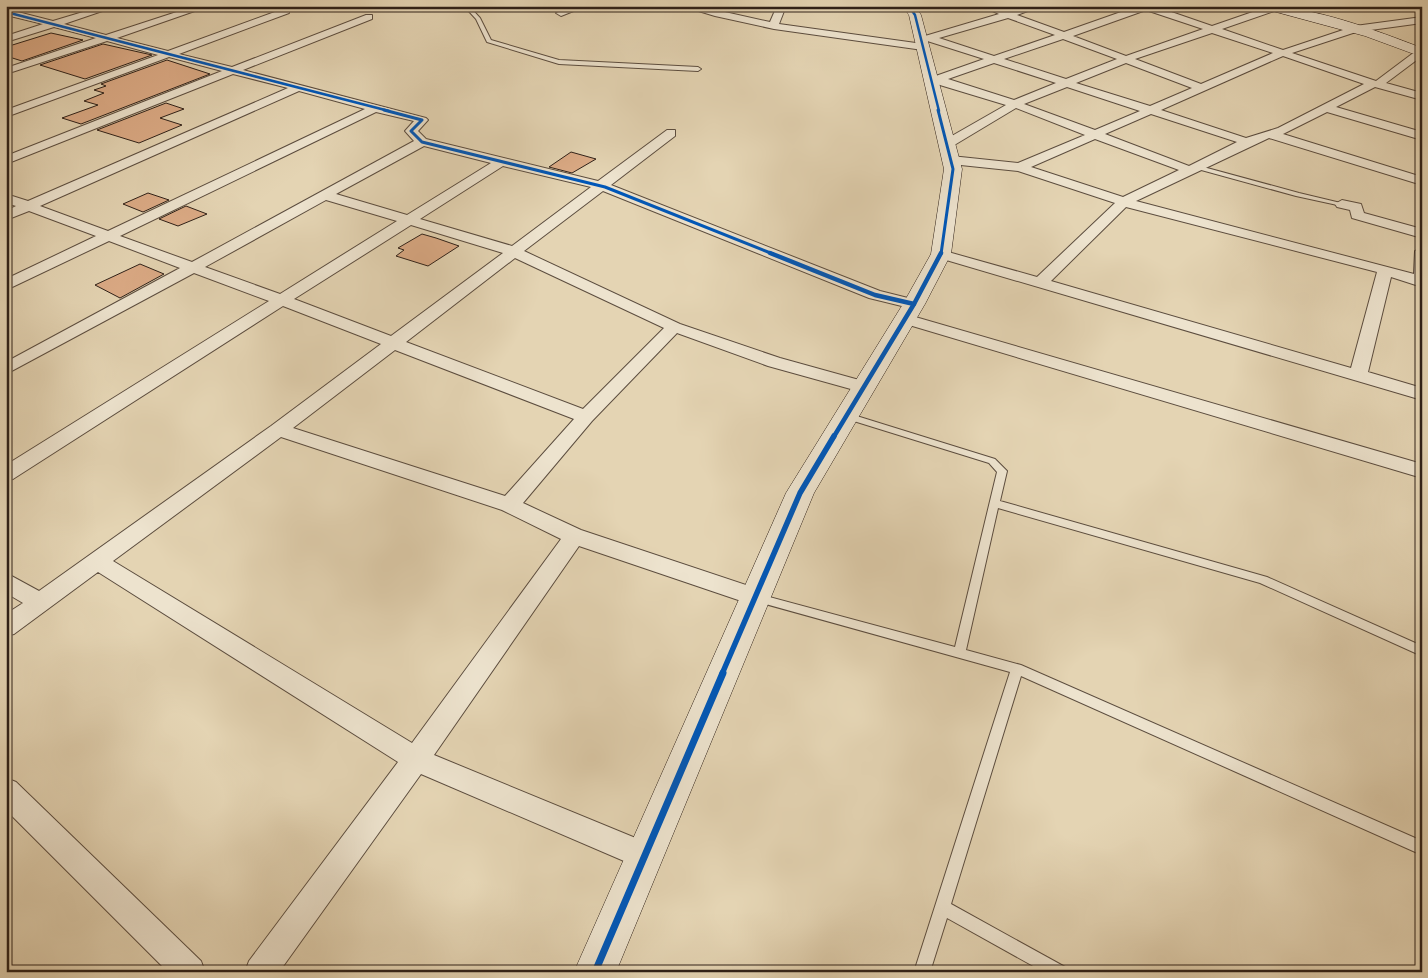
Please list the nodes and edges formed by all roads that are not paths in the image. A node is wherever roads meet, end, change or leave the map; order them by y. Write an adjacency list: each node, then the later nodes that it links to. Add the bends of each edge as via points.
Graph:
1 (114, 6): 19 (street)
2 (205, 6): 24 (street)
3 (466, 6): 32 (lane, via 478,18 489,41 559,62)
4 (582, 6): 15 (street)
5 (687, 6): 20 (street)
6 (782, 6): 20 (street)
7 (909, 6): 26 (street)
8 (986, 6): 16 (street)
9 (1037, 6): 16 (street)
10 (1321, 6): 12 (street)
11 (1146, 7): 22 (street); 23 (street)
12 (1277, 8): 21 (street); 22 (street)
13 (286, 11): 28 (street)
14 (6, 12): 19 (street)
15 (561, 13)
16 (1011, 14): 23 (street); 26 (street)
17 (370, 17): 34 (street)
18 (1422, 20): 21 (street)
19 (54, 24): 24 (street); 25 (street)
20 (774, 25): 26 (street, via 864,40)
21 (1355, 29): 27 (street); 29 (street)
22 (1212, 30): 27 (street); 30 (street)
23 (1065, 35): 30 (street); 31 (street)
24 (108, 38): 28 (street); 33 (street)
25 (6, 39)
26 (924, 42): 31 (street); 35 (street)
27 (1282, 53): 37 (street); 39 (street)
28 (170, 54): 34 (street); 45 (street)
29 (1422, 54): 37 (street)
30 (1127, 59): 36 (street); 39 (street)
31 (994, 60): 35 (street); 36 (street)
32 (698, 69)
33 (6, 71)
34 (233, 71): 38 (street); 53 (street)
35 (935, 80): 41 (street); 52 (street)
36 (1067, 83): 41 (street); 44 (street)
37 (1376, 84): 40 (street); 43 (street)
38 (298, 88): 42 (street); 63 (street)
39 (1201, 88): 44 (street)
40 (1422, 97)
41 (1015, 104): 47 (street); 52 (street)
42 (376, 108): 50 (street, via 422,120 411,131); 67 (street)
43 (1326, 108): 48 (street, via 1282,131); 49 (street)
44 (1150, 110): 47 (street); 51 (street)
45 (6, 114)
46 (671, 133): 58 (street)
47 (1095, 134): 55 (street); 56 (street)
48 (1269, 134): 51 (street); 57 (street)
49 (1422, 136)
50 (422, 142): 54 (street); 59 (street)
51 (1248, 142): 56 (street)
52 (949, 152): 55 (street); 70 (street, via 953,169)
53 (6, 160)
54 (502, 162): 58 (street); 65 (street)
55 (1020, 167): 61 (street)
56 (1192, 168): 61 (street); 62 (lane)
57 (1422, 181)
58 (601, 186): 68 (street); 77 (street, via 875,295)
59 (324, 195): 65 (street); 71 (street)
60 (6, 198): 63 (street)
61 (1124, 202): 72 (street); 74 (street)
62 (1342, 204): 66 (street, via 1356,208 1357,215 1373,221)
63 (28, 207): 64 (street); 67 (street)
64 (6, 216)
65 (410, 220): 68 (street); 76 (street)
66 (1422, 234)
67 (108, 236): 71 (street); 75 (street)
68 (513, 252): 78 (street); 79 (street)
69 (1422, 252): 73 (street)
70 (942, 254): 74 (street); 77 (street)
71 (192, 267): 76 (street); 80 (street)
72 (1385, 270): 73 (street); 81 (street)
73 (1421, 282)
74 (1040, 283): 81 (street)
75 (6, 285)
76 (284, 301): 79 (street); 88 (street)
77 (909, 312): 82 (street); 87 (street)
78 (674, 327): 82 (street, via 774,362); 85 (street)
79 (393, 343): 85 (street); 86 (street)
80 (6, 369)
81 (1358, 376): 83 (street)
82 (864, 387): 84 (street)
83 (1422, 394)
84 (847, 416): 89 (lane, via 992,461 1002,470); 94 (street, via 800,493)
85 (586, 418): 90 (street)
86 (278, 430): 90 (street); 92 (street)
87 (1422, 471)
88 (6, 474)
89 (994, 503): 97 (lane, via 1263,580); 98 (lane)
90 (509, 505): 91 (street)
91 (574, 536): 94 (street); 100 (street)
92 (97, 561): 95 (street); 100 (street)
93 (6, 582): 95 (street)
94 (756, 597): 98 (lane); 103 (street)
95 (40, 602): 96 (street)
96 (6, 627)
97 (1422, 651)
98 (959, 653): 99 (lane)
99 (1017, 669): 102 (lane); 104 (lane)
100 (415, 759): 103 (street); 106 (street)
101 (6, 791): 105 (street)
102 (1422, 848)
103 (645, 856): 107 (street)
104 (942, 907): 108 (lane); 109 (lane)
105 (190, 972)
106 (260, 972)
107 (595, 972)
108 (922, 972)
109 (1060, 972)

